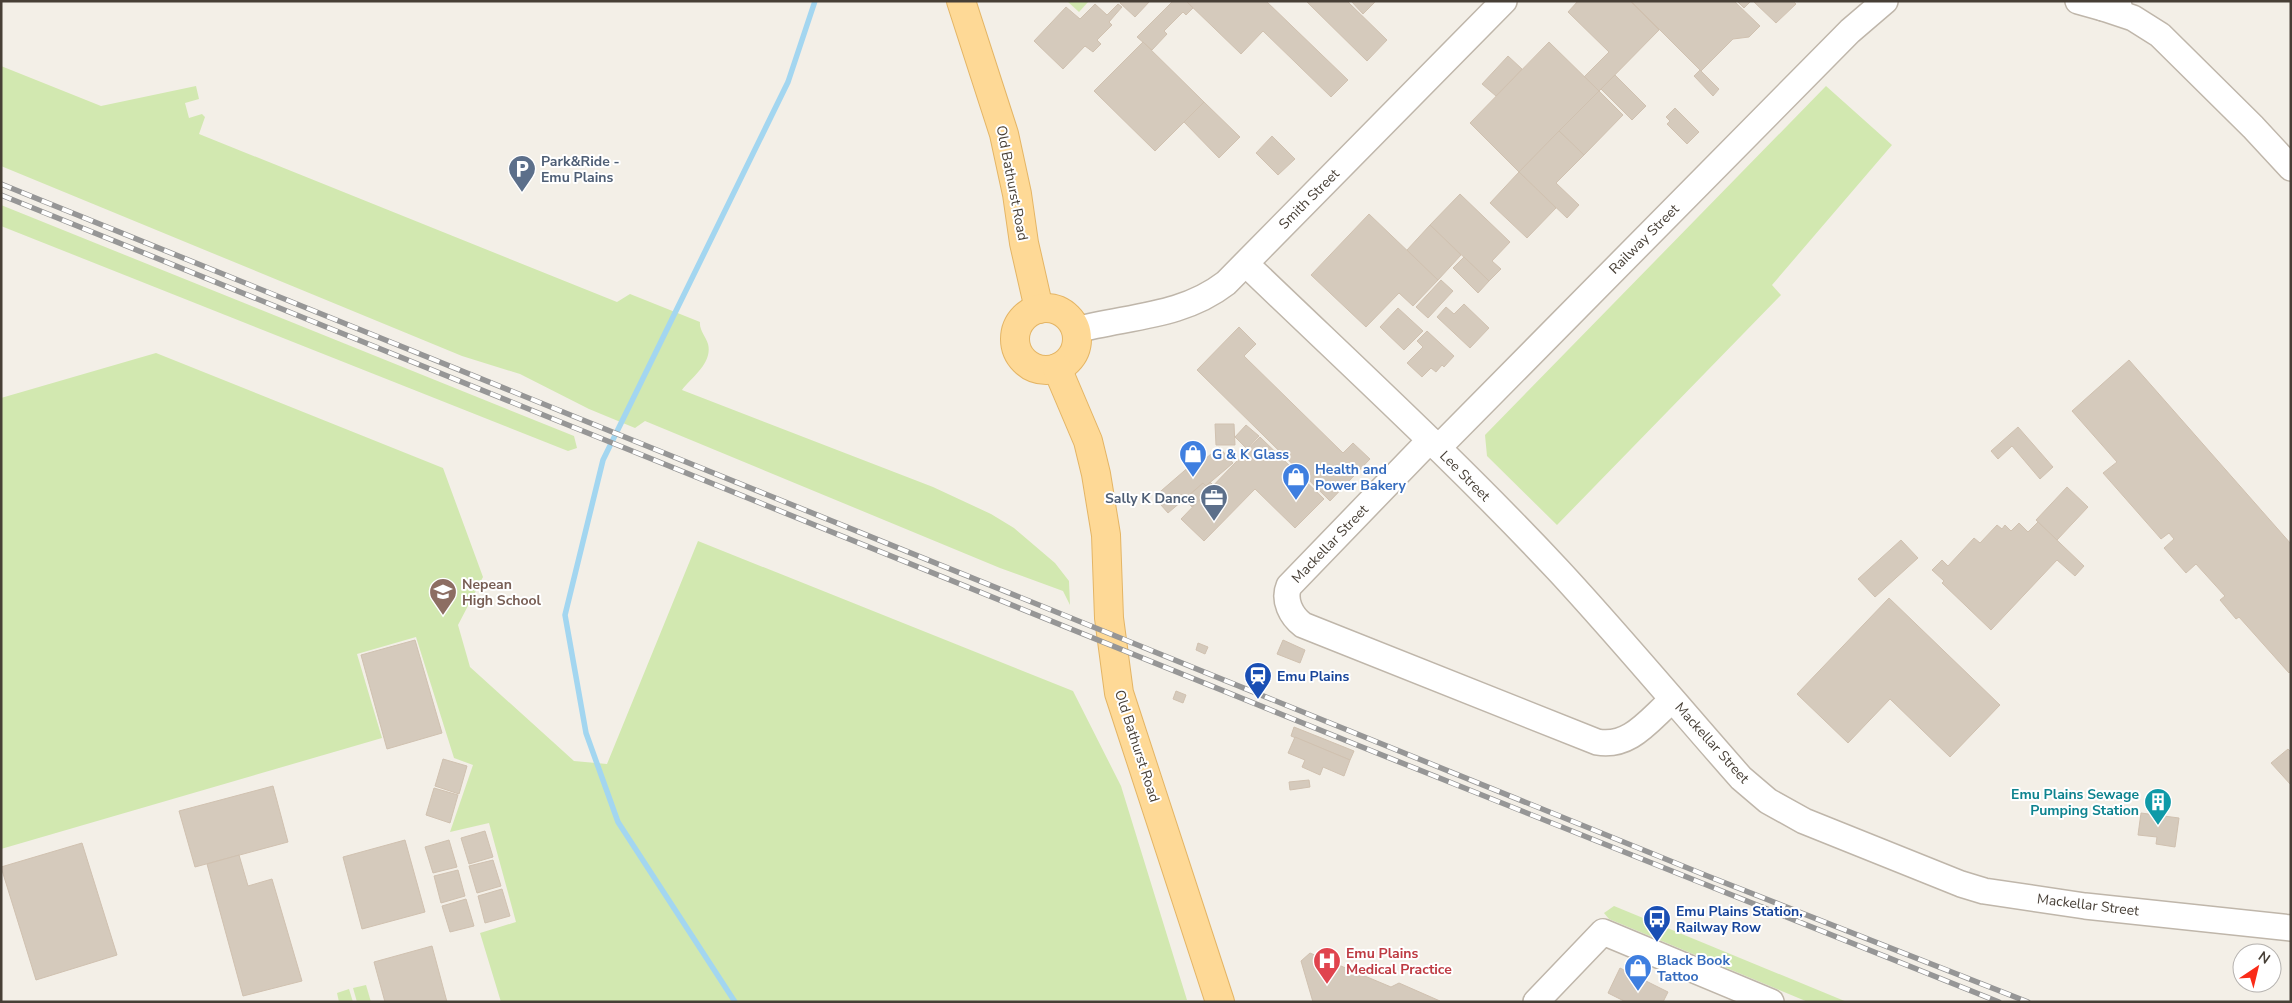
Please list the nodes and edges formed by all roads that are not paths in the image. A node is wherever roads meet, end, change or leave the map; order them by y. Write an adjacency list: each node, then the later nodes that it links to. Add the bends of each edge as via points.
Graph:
1 (961, 1): 9 (main road, Old Bathurst Road, via 1004,134)
2 (1504, 1): 8 (street, Smith Street)
3 (1885, 1): 12 (street, Railway Street, via 1850,31)
4 (2078, 1): 6 (street)
5 (2131, 1): 6 (street, via 2114,8)
6 (2103, 8): 7 (street, via 2133,18 2160,34)
7 (2291, 168)
8 (1246, 264): 10 (street, Smith Street, via 1209,296 1190,305); 12 (street, Lee Street)
9 (1039, 309): 10 (main road, via 1048,308 1066,314); 11 (main road, via 1030,312 1019,324 1016,347 1032,367)
10 (1076, 330): 11 (main road, via 1078,340 1072,357)
11 (1057, 368): 15 (main road, Old Bathurst Road, via 1088,441 1097,482 1106,535 1110,618 1119,693)
12 (1434, 444): 13 (street, Lee Street, via 1558,570); 13 (street, Mackellar Street, via 1289,586 1286,597 1296,620 1597,742 1608,744 1626,740)
13 (1672, 700): 14 (street, Mackellar Street, via 1741,778 1768,801 1804,821 1961,884 1984,891 2085,906)
14 (2291, 928)
15 (1220, 1002)
16 (1536, 1002): 17 (street, via 1603,932)
17 (1770, 1002)

